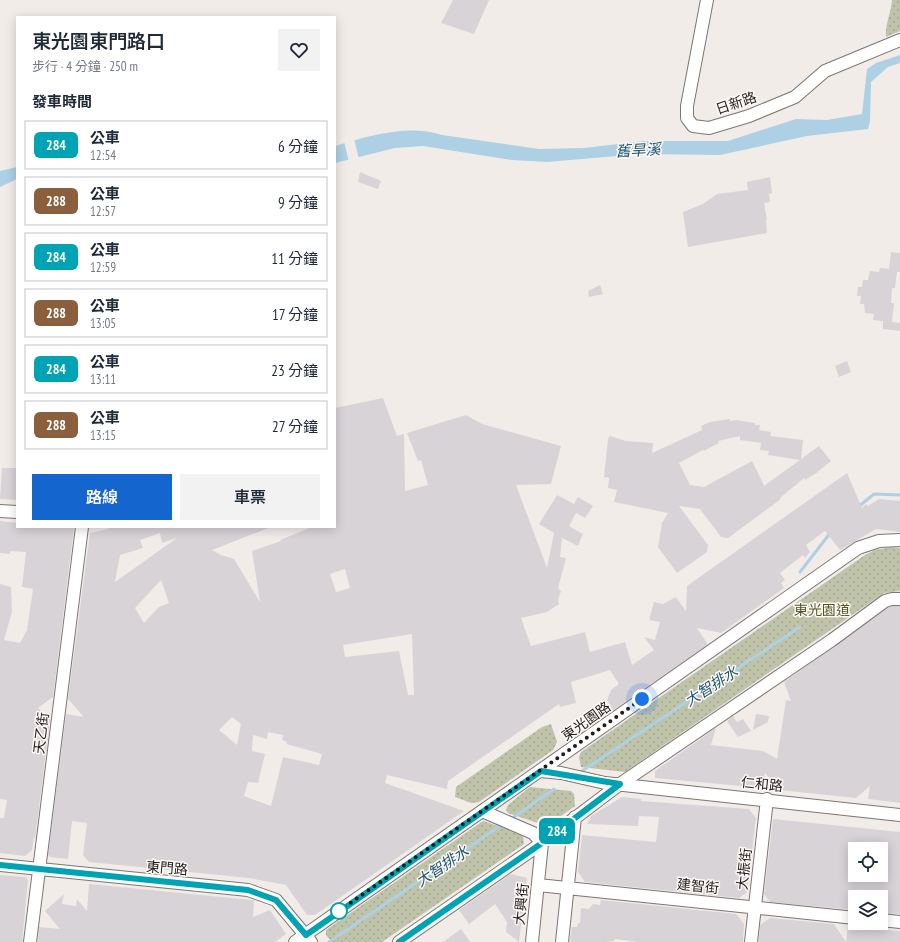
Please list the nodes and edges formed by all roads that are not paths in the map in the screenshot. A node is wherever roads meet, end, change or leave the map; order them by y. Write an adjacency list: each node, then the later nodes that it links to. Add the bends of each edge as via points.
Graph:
1 (707, 0): 2 (street, 日新路, via 687,106 687,118 693,126 700,128 729,123 795,97 825,71)
2 (900, 40)
3 (0, 510): 4 (street)
4 (16, 512)
5 (82, 528): 16 (street, 天乙街)
6 (900, 540): 8 (street, 東光園路, via 879,541 858,548)
7 (900, 600): 9 (street, via 892,599 885,602)
8 (541, 771): 9 (street, 仁和路); 11 (street, 東光園路)
9 (620, 784): 10 (street, 仁和路); 13 (street)
10 (767, 800): 12 (street, 仁和路); 19 (street, 大振街)
11 (482, 811): 14 (street, via 533,833); 23 (street, 東光園路)
12 (900, 816)
13 (575, 817): 14 (street); 18 (street)
14 (542, 843): 17 (street, 大興街); 26 (street)
15 (0, 865): 16 (street, 東門路)
16 (39, 870): 23 (street, 東門路, via 248,890 276,900); 24 (street, 天乙街)
17 (538, 885): 18 (street, 建智街); 27 (street, 大興街)
18 (568, 888): 19 (street, 建智街); 28 (street)
19 (755, 907): 20 (street, 建智街); 29 (street, 大振街)
20 (848, 917)
21 (888, 921): 22 (street)
22 (900, 922)
23 (309, 938): 25 (street, 東光園路)
24 (30, 942)
25 (295, 942)
26 (399, 942)
27 (532, 942)
28 (562, 942)
29 (751, 942)

